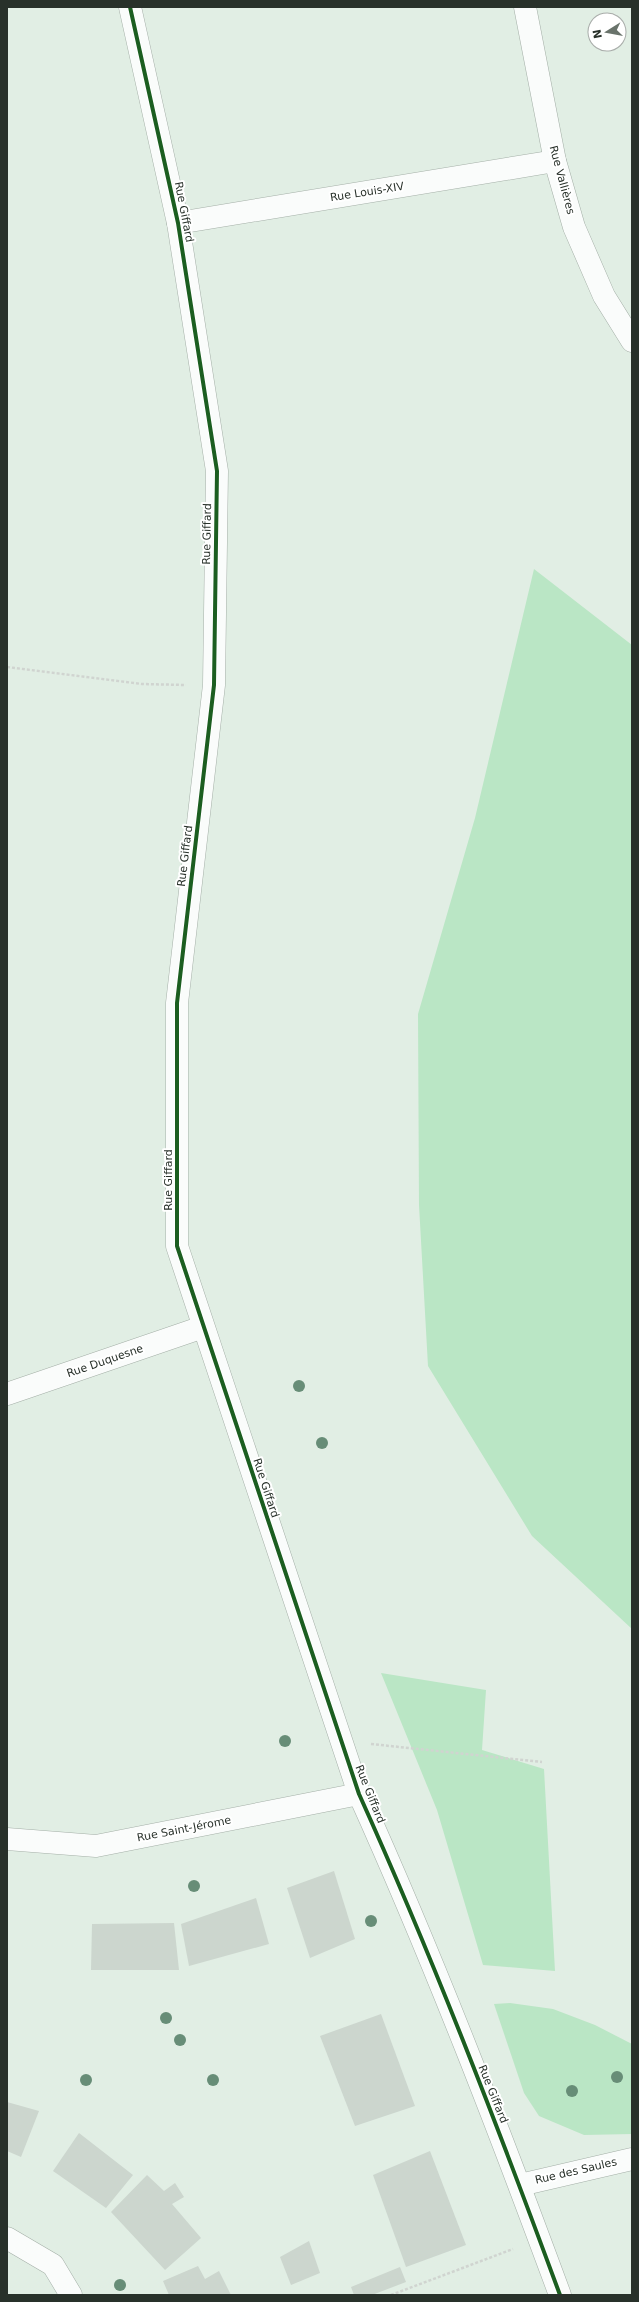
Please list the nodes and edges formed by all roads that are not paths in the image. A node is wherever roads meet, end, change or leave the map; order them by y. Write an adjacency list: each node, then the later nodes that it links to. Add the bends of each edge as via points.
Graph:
1 (130, 7): 4 (street, Rue Giffard)
2 (525, 7): 3 (street, Rue Vallières)
3 (555, 161): 4 (street, Rue Louis-XIV); 5 (street, Rue Vallières, via 577,234 604,296)
4 (178, 223): 6 (street, Rue Giffard, via 217,471 214,685 177,1003 178,1246)
5 (632, 341)
6 (203, 1327): 7 (street, Rue Duquesne); 8 (street, Rue Giffard)
7 (7, 1394)
8 (359, 1794): 9 (street, Rue Saint-Jérome, via 96,1846); 11 (street, Rue Giffard, via 385,1851)
9 (7, 1839)
10 (632, 2159): 11 (street, Rue des Saules)
11 (520, 2185): 14 (street, Rue Giffard)
12 (7, 2238): 13 (street, via 52,2265)
13 (71, 2295)
14 (560, 2295)

